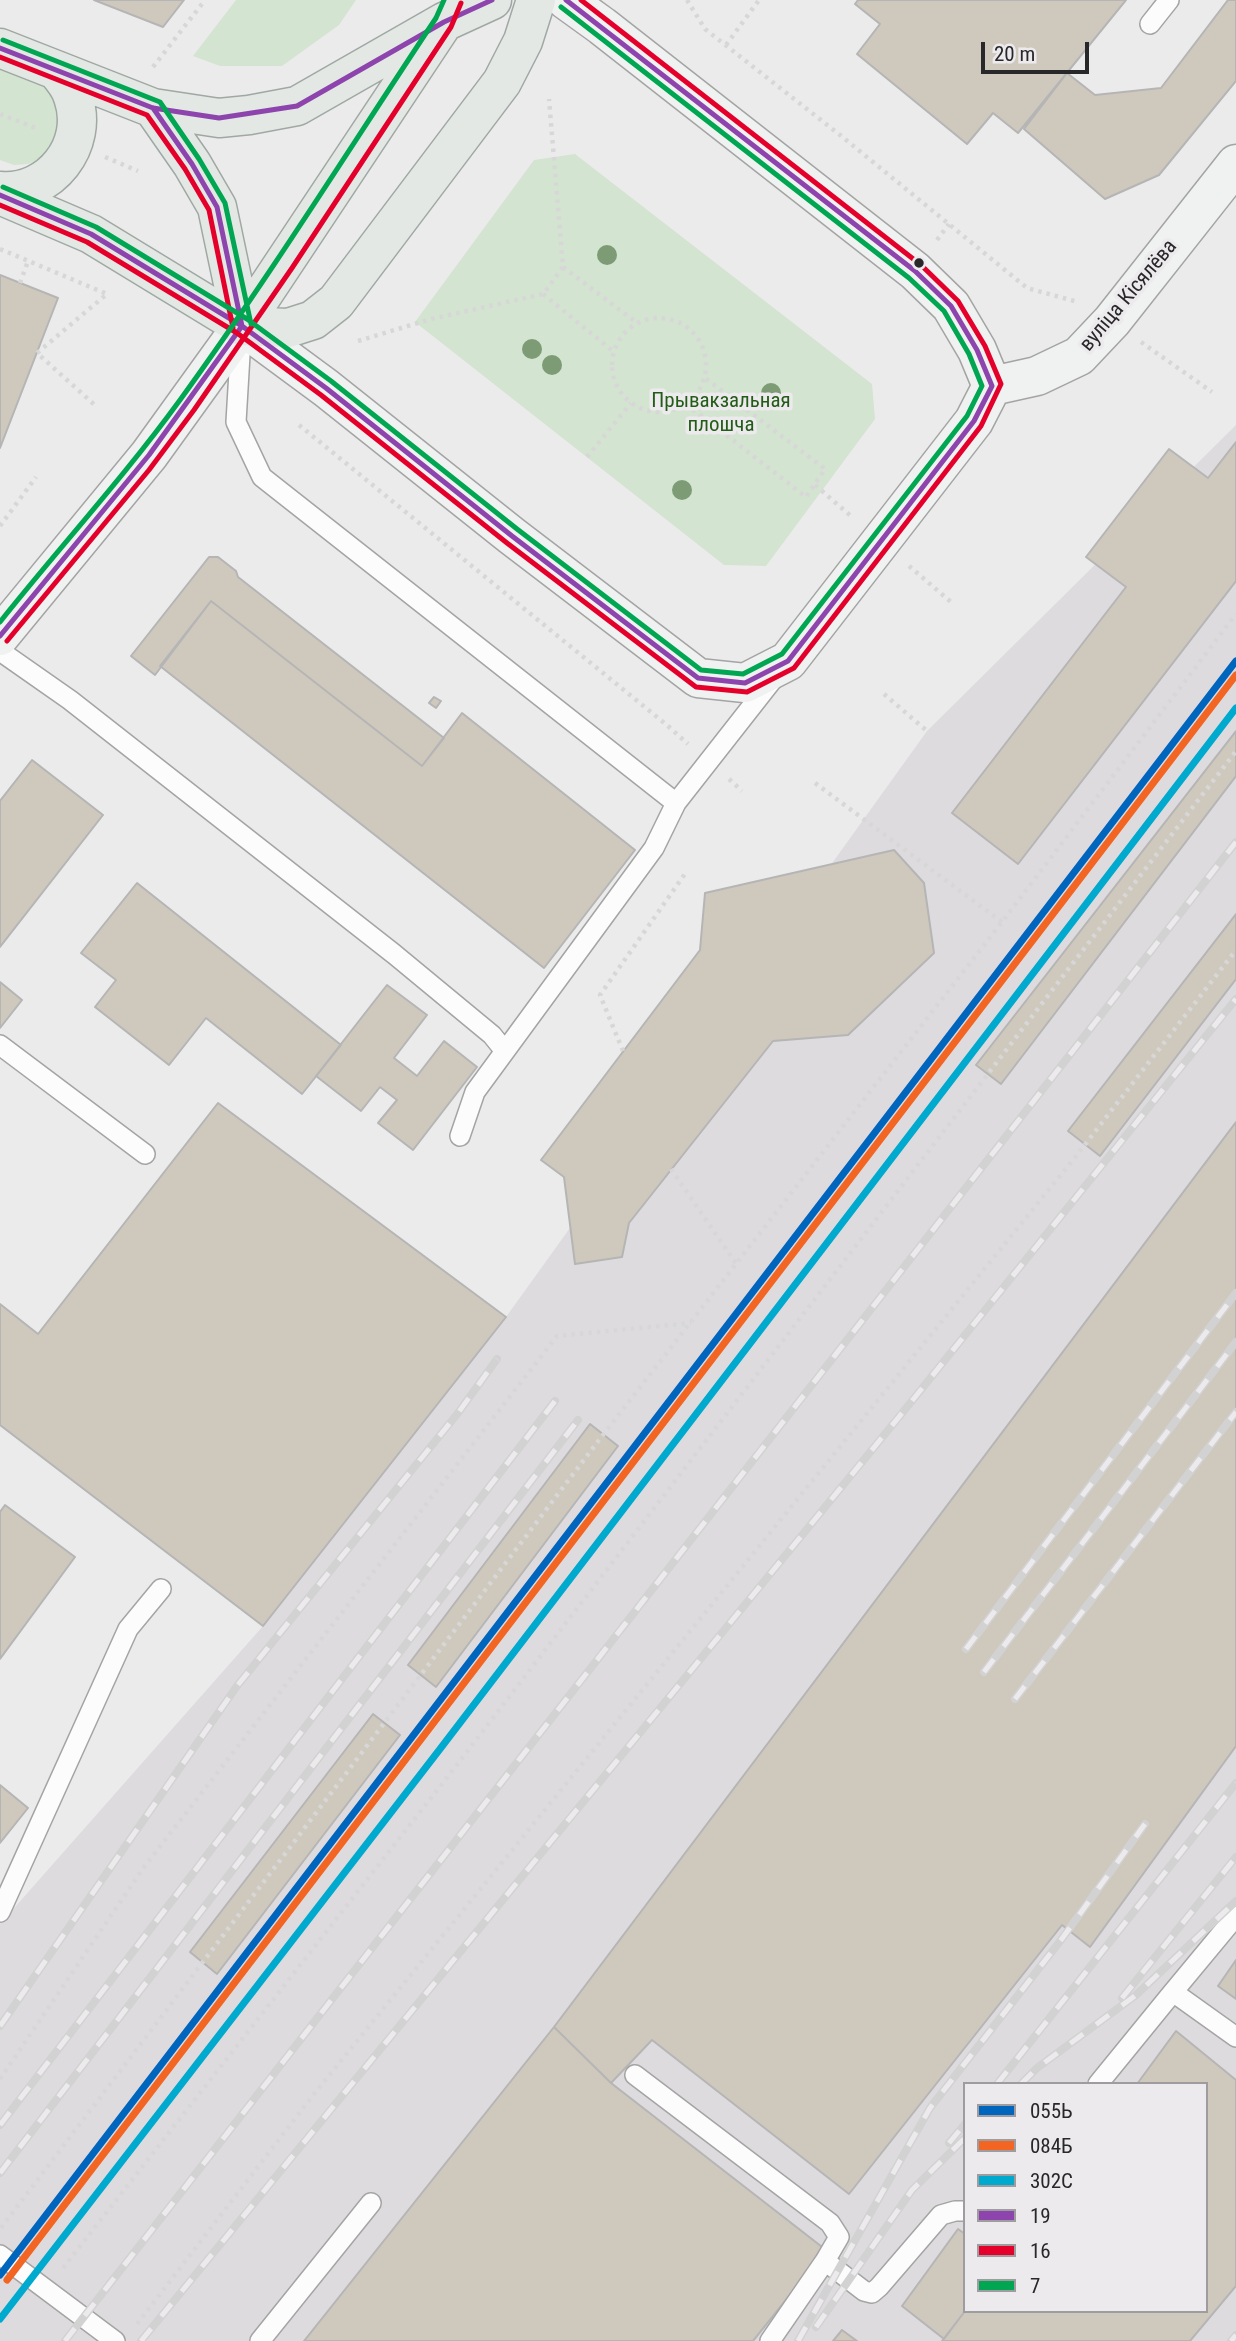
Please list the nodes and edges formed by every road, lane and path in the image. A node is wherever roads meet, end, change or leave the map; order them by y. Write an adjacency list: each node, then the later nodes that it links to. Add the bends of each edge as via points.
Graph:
1 (205, 0): 12 (path)
2 (492, 0): 8 (main road)
3 (536, 0): 29 (main road, via 523,41 502,82 336,302 313,320 288,328)
4 (565, 0): 33 (main road, via 915,271 951,306)
5 (687, 0): 10 (path, via 705,29)
6 (760, 0): 10 (path)
7 (1169, 0): 9 (lane)
8 (448, 11): 15 (main road, via 297,106 219,118); 29 (main road)
9 (1150, 24)
10 (726, 45): 26 (path)
11 (0, 48): 13 (main road)
12 (153, 67)
13 (56, 70): 15 (main road); 21 (main road, via 74,97 74,144 52,175 21,190)
14 (549, 99): 24 (path)
15 (153, 108): 29 (main road, via 217,207)
16 (0, 114): 17 (path)
17 (48, 133)
18 (103, 156): 20 (path)
19 (1236, 164): 33 (main road, вуліца Кісялёва, via 1079,356 1037,376)
20 (138, 171)
21 (0, 193): 29 (main road, via 91,234)
22 (0, 249): 23 (path)
23 (28, 261): 25 (path); 36 (path, via 107,294 37,353)
24 (564, 267): 27 (path); 28 (path)
25 (20, 283)
26 (1027, 288)
27 (543, 294): 30 (path); 31 (path)
28 (637, 323): 31 (path, via 622,335); 32 (path, via 673,319 689,328 701,342)
29 (242, 326): 42 (main road, via 149,455); 44 (main road, via 698,678 745,682); 50 (lane, via 236,422 262,477)
30 (358, 341)
31 (614, 352): 34 (path, via 612,370 618,388)
32 (705, 378): 35 (path); 35 (path, via 825,469 815,485 806,497)
33 (992, 386): 44 (main road, via 974,421)
34 (631, 402): 35 (path, via 646,411 665,412); 38 (path)
35 (686, 404)
36 (97, 407)
37 (299, 425): 46 (path)
38 (587, 457)
39 (36, 477): 40 (path)
40 (0, 526)
41 (1236, 614): 52 (path)
42 (0, 636)
43 (0, 651): 55 (lane, via 70,700 394,954)
44 (788, 661): 50 (lane)
45 (884, 694): 47 (path)
46 (668, 726)
47 (927, 731)
48 (1236, 751): 75 (path, via 456,1766)
49 (815, 783): 52 (path)
50 (676, 803): 55 (lane, via 654,848)
51 (687, 871): 56 (path, via 600,995)
52 (1002, 922): 60 (path)
53 (1236, 950): 76 (path, via 1073,1160 314,2094)
54 (0, 1045): 58 (lane)
55 (504, 1050): 57 (lane, via 475,1092)
56 (623, 1051)
57 (460, 1136)
58 (145, 1154)
59 (671, 1169): 60 (path)
60 (737, 1265): 61 (path)
61 (692, 1323): 68 (path, via 557,1336 144,1867); 72 (path)
62 (160, 1590): 63 (lane, via 128,1629)
63 (0, 1912)
64 (1236, 1916): 65 (lane)
65 (1173, 1992): 66 (lane); 69 (lane)
66 (1236, 2037)
67 (635, 2076): 74 (lane, via 830,2223 839,2237)
68 (0, 2079)
69 (1100, 2082)
70 (371, 2203): 78 (lane)
71 (963, 2211): 74 (lane, via 941,2215 872,2293)
72 (0, 2230)
73 (0, 2255): 75 (lane)
74 (825, 2261): 79 (lane)
75 (46, 2290): 77 (lane)
76 (132, 2330)
77 (115, 2341)
78 (260, 2341)
79 (770, 2341)

